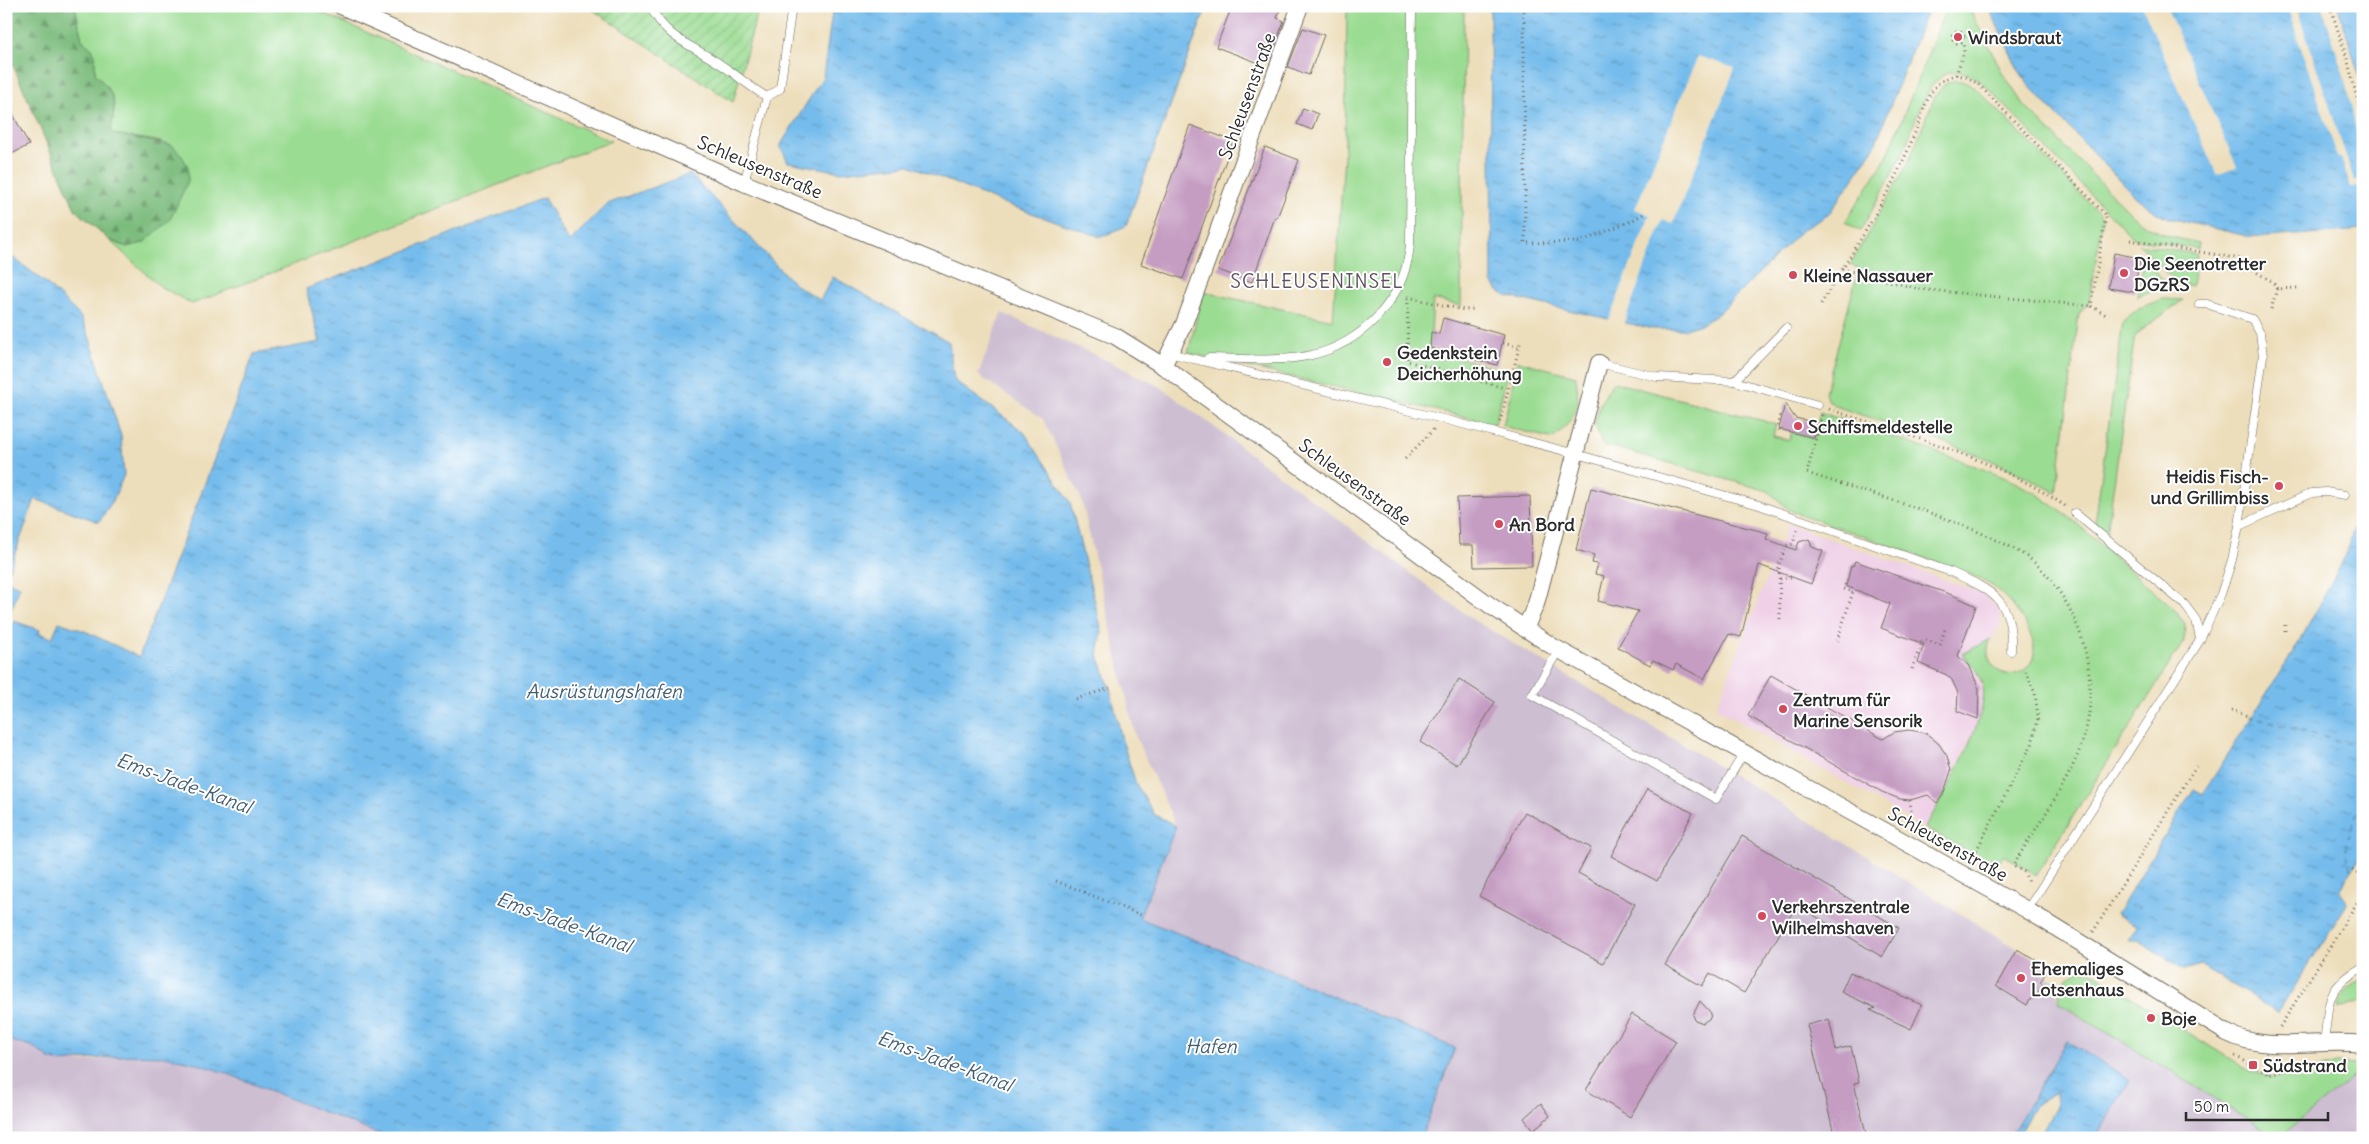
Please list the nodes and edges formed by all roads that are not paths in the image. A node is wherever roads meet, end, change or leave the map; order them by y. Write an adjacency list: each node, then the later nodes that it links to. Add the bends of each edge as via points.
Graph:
1 (341, 6): 7 (street, Schleusenstraße)
2 (650, 6): 6 (lane, via 658,23)
3 (792, 6): 6 (lane, via 780,89)
4 (1300, 6): 11 (street, Schleusenstraße, via 1184,324)
5 (1412, 6): 10 (lane, via 1410,245 1405,274 1398,289 1366,328 1330,351 1286,359)
6 (767, 97): 7 (lane)
7 (744, 183): 11 (street, Schleusenstraße, via 1097,327)
8 (2199, 304): 18 (lane, via 2252,319 2260,333 2263,349)
9 (1786, 328): 13 (lane)
10 (1196, 358): 11 (lane); 15 (lane)
11 (1166, 360): 19 (street, Schleusenstraße)
12 (1599, 363): 13 (lane, via 1657,377); 15 (street)
13 (1734, 381): 14 (lane)
14 (1821, 406)
15 (1576, 454): 19 (street, via 1536,604); 22 (lane, via 1759,505 1969,580 1992,594 2007,611 2011,624)
16 (2344, 495): 18 (lane, via 2312,493)
17 (2076, 513): 20 (lane, via 2184,604 2196,620)
18 (2239, 526): 20 (lane, via 2227,578)
19 (1525, 629): 21 (street, Schleusenstraße)
20 (2200, 640): 24 (lane)
21 (1558, 650): 23 (street, Schleusenstraße); 23 (lane, via 1532,695 1716,799)
22 (2011, 651)
23 (1744, 753): 24 (street, Schleusenstraße)
24 (2027, 910): 26 (street, Schleusenstraße, via 2236,1037 2269,1044)
25 (2363, 967): 26 (lane, via 2342,979 2332,992)
26 (2324, 1042): 27 (street, Schleusenstraße)
27 (2363, 1044)

